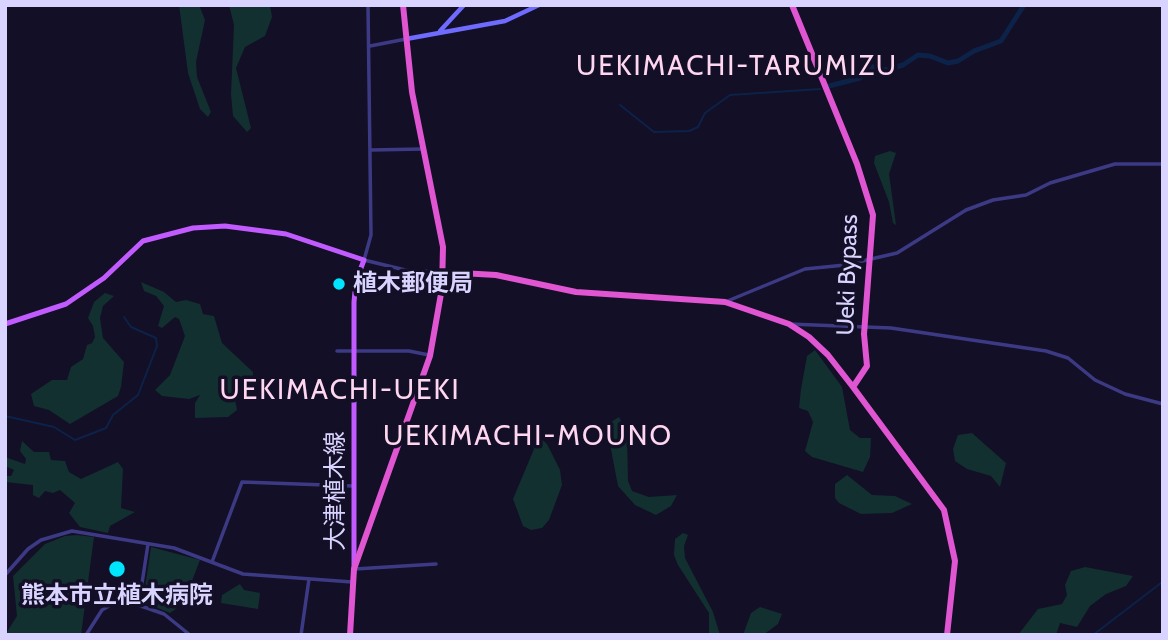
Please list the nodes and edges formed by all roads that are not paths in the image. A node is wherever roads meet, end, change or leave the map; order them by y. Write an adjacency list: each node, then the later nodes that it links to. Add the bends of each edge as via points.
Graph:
1 (368, 5): 8 (street)
2 (403, 5): 7 (highway)
3 (464, 5): 6 (main road)
4 (539, 5): 6 (main road, via 505,21)
5 (792, 5): 13 (highway, Ueki Bypass, via 857,163 870,205)
6 (439, 32): 7 (main road)
7 (405, 39): 8 (street); 9 (highway)
8 (369, 46): 10 (street)
9 (423, 149): 10 (street); 12 (highway)
10 (371, 150): 14 (street, via 372,234)
11 (1163, 164): 13 (street, via 1115,164 1026,195 993,200 966,210 897,253)
12 (443, 247): 15 (highway); 16 (highway, via 447,264)
13 (871, 259): 17 (street, via 805,269); 20 (highway, Ueki Bypass)
14 (364, 260): 15 (street, via 405,270); 18 (main road, via 286,234 225,226 193,228 144,241 104,278 66,304); 22 (main road, 大津植木線, via 354,292)
15 (443, 272): 16 (highway); 23 (highway)
16 (455, 272): 17 (highway, via 496,275 576,292)
17 (726, 302): 19 (highway)
18 (5, 324)
19 (789, 324): 20 (street); 24 (highway, via 814,341)
20 (865, 326): 24 (highway, Ueki Bypass, via 867,366); 25 (street, via 999,342 1061,355 1099,382 1138,400)
21 (337, 351): 22 (street)
22 (354, 351): 23 (street, via 409,351); 26 (main road, 大津植木線)
23 (430, 356): 30 (highway)
24 (853, 387): 39 (highway, via 944,510 955,561)
25 (1163, 404)
26 (353, 486): 28 (street, via 242,482); 30 (main road, 大津植木線)
27 (148, 544): 28 (street); 31 (street, via 60,532 28,549); 34 (street)
28 (212, 562): 32 (street, via 243,574)
29 (436, 564): 30 (street)
30 (354, 569): 33 (highway)
31 (5, 575)
32 (309, 579): 33 (street); 37 (street)
33 (352, 582): 38 (highway)
34 (139, 603): 35 (street, via 114,601 102,610); 36 (street, via 171,618)
35 (86, 635)
36 (190, 635)
37 (301, 635)
38 (350, 635)
39 (947, 635)

